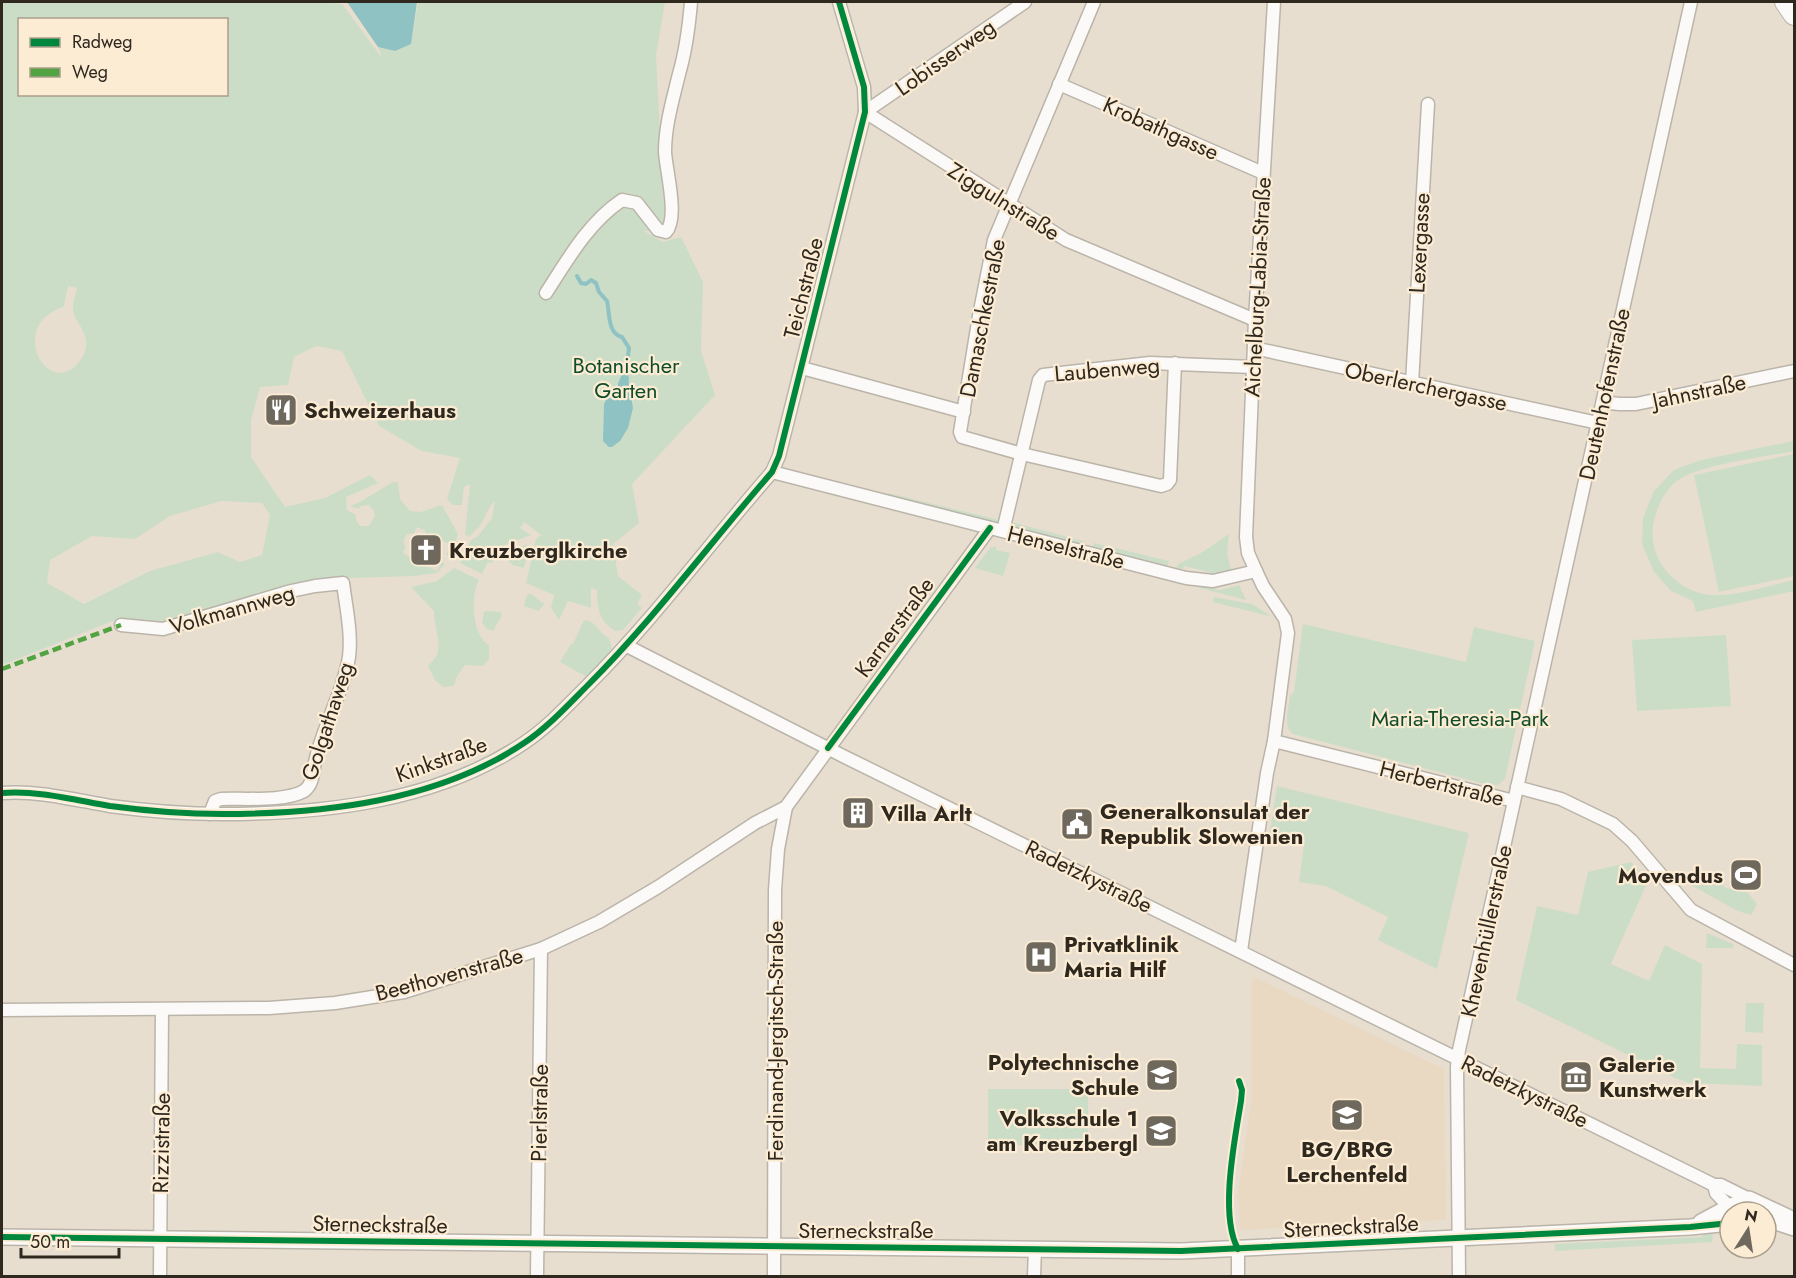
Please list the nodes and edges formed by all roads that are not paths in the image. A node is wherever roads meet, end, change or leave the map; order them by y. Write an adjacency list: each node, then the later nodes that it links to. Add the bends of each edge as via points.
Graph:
1 (691, 2): 14 (street, via 667,128 671,227 666,232 658,230 637,203 622,200 605,211 586,234)
2 (839, 2): 11 (street, via 864,87)
3 (1024, 2): 11 (street, Lobisserweg)
4 (1094, 2): 9 (street, Damaschkestraße)
5 (1274, 2): 12 (street, Aichelburg-Labia-Straße)
6 (1691, 2): 22 (street, Deutenhofenstraße)
7 (1785, 2): 8 (main road)
8 (1794, 15)
9 (1059, 84): 12 (street, Krobathgasse); 13 (street, Damaschkestraße)
10 (1428, 104): 21 (street, Lexergasse)
11 (865, 112): 13 (street, Ziggulnstraße); 19 (street, Teichstraße)
12 (1263, 173): 15 (street, Aichelburg-Labia-Straße)
13 (1008, 205): 15 (street, Ziggulnstraße, via 1066,240); 23 (street, Damaschkestraße, via 994,240 984,286)
14 (546, 293)
15 (1255, 320): 16 (street, Aichelburg-Labia-Straße)
16 (1254, 348): 18 (street, Aichelburg-Labia-Straße); 21 (street, Oberlerchergasse)
17 (1175, 363): 18 (street, Laubenweg); 25 (street, Laubenweg, via 1043,375); 25 (street, via 1167,484 1161,486)
18 (1253, 367): 29 (street, Aichelburg-Labia-Straße, via 1245,518 1248,553)
19 (802, 368): 23 (street); 26 (street, Teichstraße)
20 (1794, 371): 22 (street, Jahnstraße, via 1636,404)
21 (1412, 383): 24 (street, Oberlerchergasse)
22 (1602, 402): 24 (street, Deutenhofenstraße)
23 (964, 412): 25 (street, Damaschkestraße, via 962,437)
24 (1598, 423): 35 (street, Deutenhofenstraße)
25 (1022, 454): 28 (street, Laubenweg)
26 (772, 472): 27 (street, Henselstraße); 32 (street, Kinkstraße)
27 (990, 528): 28 (street, Henselstraße); 34 (street, Karnerstraße)
28 (1003, 531): 29 (street, Henselstraße, via 1186,578 1213,581)
29 (1256, 571): 33 (street, Aichelburg-Labia-Straße, via 1285,620 1288,633)
30 (343, 583): 31 (street, Volkmannweg, via 291,591 163,629); 39 (street, Golgathaweg, via 349,656 320,741 310,785 288,795 221,799 215,801)
31 (121, 625)
32 (627, 646): 34 (street, Radetzkystraße); 39 (street, Kinkstraße, via 541,729 467,774 388,798 337,806 274,813)
33 (1274, 741): 37 (street, Herbertstraße); 41 (street, Aichelburg-Labia-Straße)
34 (828, 748): 38 (street, Beethovenstraße); 41 (street, Radetzkystraße)
35 (1517, 787): 37 (street, Herbertstraße); 42 (street, Herbertstraße, via 1561,799 1613,824 1691,910)
36 (2, 793): 39 (street, Kinkstraße)
37 (1514, 801): 45 (street, Khevenhüllerstraße)
38 (786, 807): 40 (street, Beethovenstraße, via 628,906); 59 (street, Ferdinand-Jergitsch-Straße, via 776,890)
39 (210, 814)
40 (541, 949): 44 (street, Beethovenstraße, via 404,992 269,1008); 58 (street, Pierlstraße)
41 (1241, 951): 45 (street, Radetzkystraße)
42 (1794, 965)
43 (2, 1010): 44 (street, Beethovenstraße)
44 (162, 1010): 57 (street, Rizzistraße)
45 (1458, 1058): 46 (street, Radetzkystraße); 56 (street, Khevenhüllerstraße)
46 (1714, 1185): 47 (street, Radetzkystraße); 48 (street, Radetzkystraße)
47 (1749, 1199): 50 (street, Radetzkystraße)
48 (1723, 1200)
49 (1718, 1215): 53 (street, Sterneckstraße)
50 (1794, 1220)
51 (1778, 1223): 54 (street)
52 (1718, 1224): 53 (street, Sterneckstraße)
53 (1690, 1227): 56 (street, Sterneckstraße)
54 (1794, 1228)
55 (2, 1237): 57 (street, Sterneckstraße)
56 (1458, 1238): 61 (street, Sterneckstraße); 67 (street, Khevenhüllerstraße)
57 (160, 1239): 58 (street, Sterneckstraße); 62 (street, Rizzistraße)
58 (537, 1244): 59 (street, Sterneckstraße); 63 (street, Pierlstraße)
59 (774, 1248): 60 (street, Sterneckstraße); 64 (street, Ferdinand-Jergitsch-Straße)
60 (1035, 1249): 61 (street, Sterneckstraße); 65 (street)
61 (1238, 1249): 66 (street)
62 (160, 1276)
63 (537, 1276)
64 (774, 1276)
65 (1034, 1276)
66 (1238, 1276)
67 (1459, 1276)

